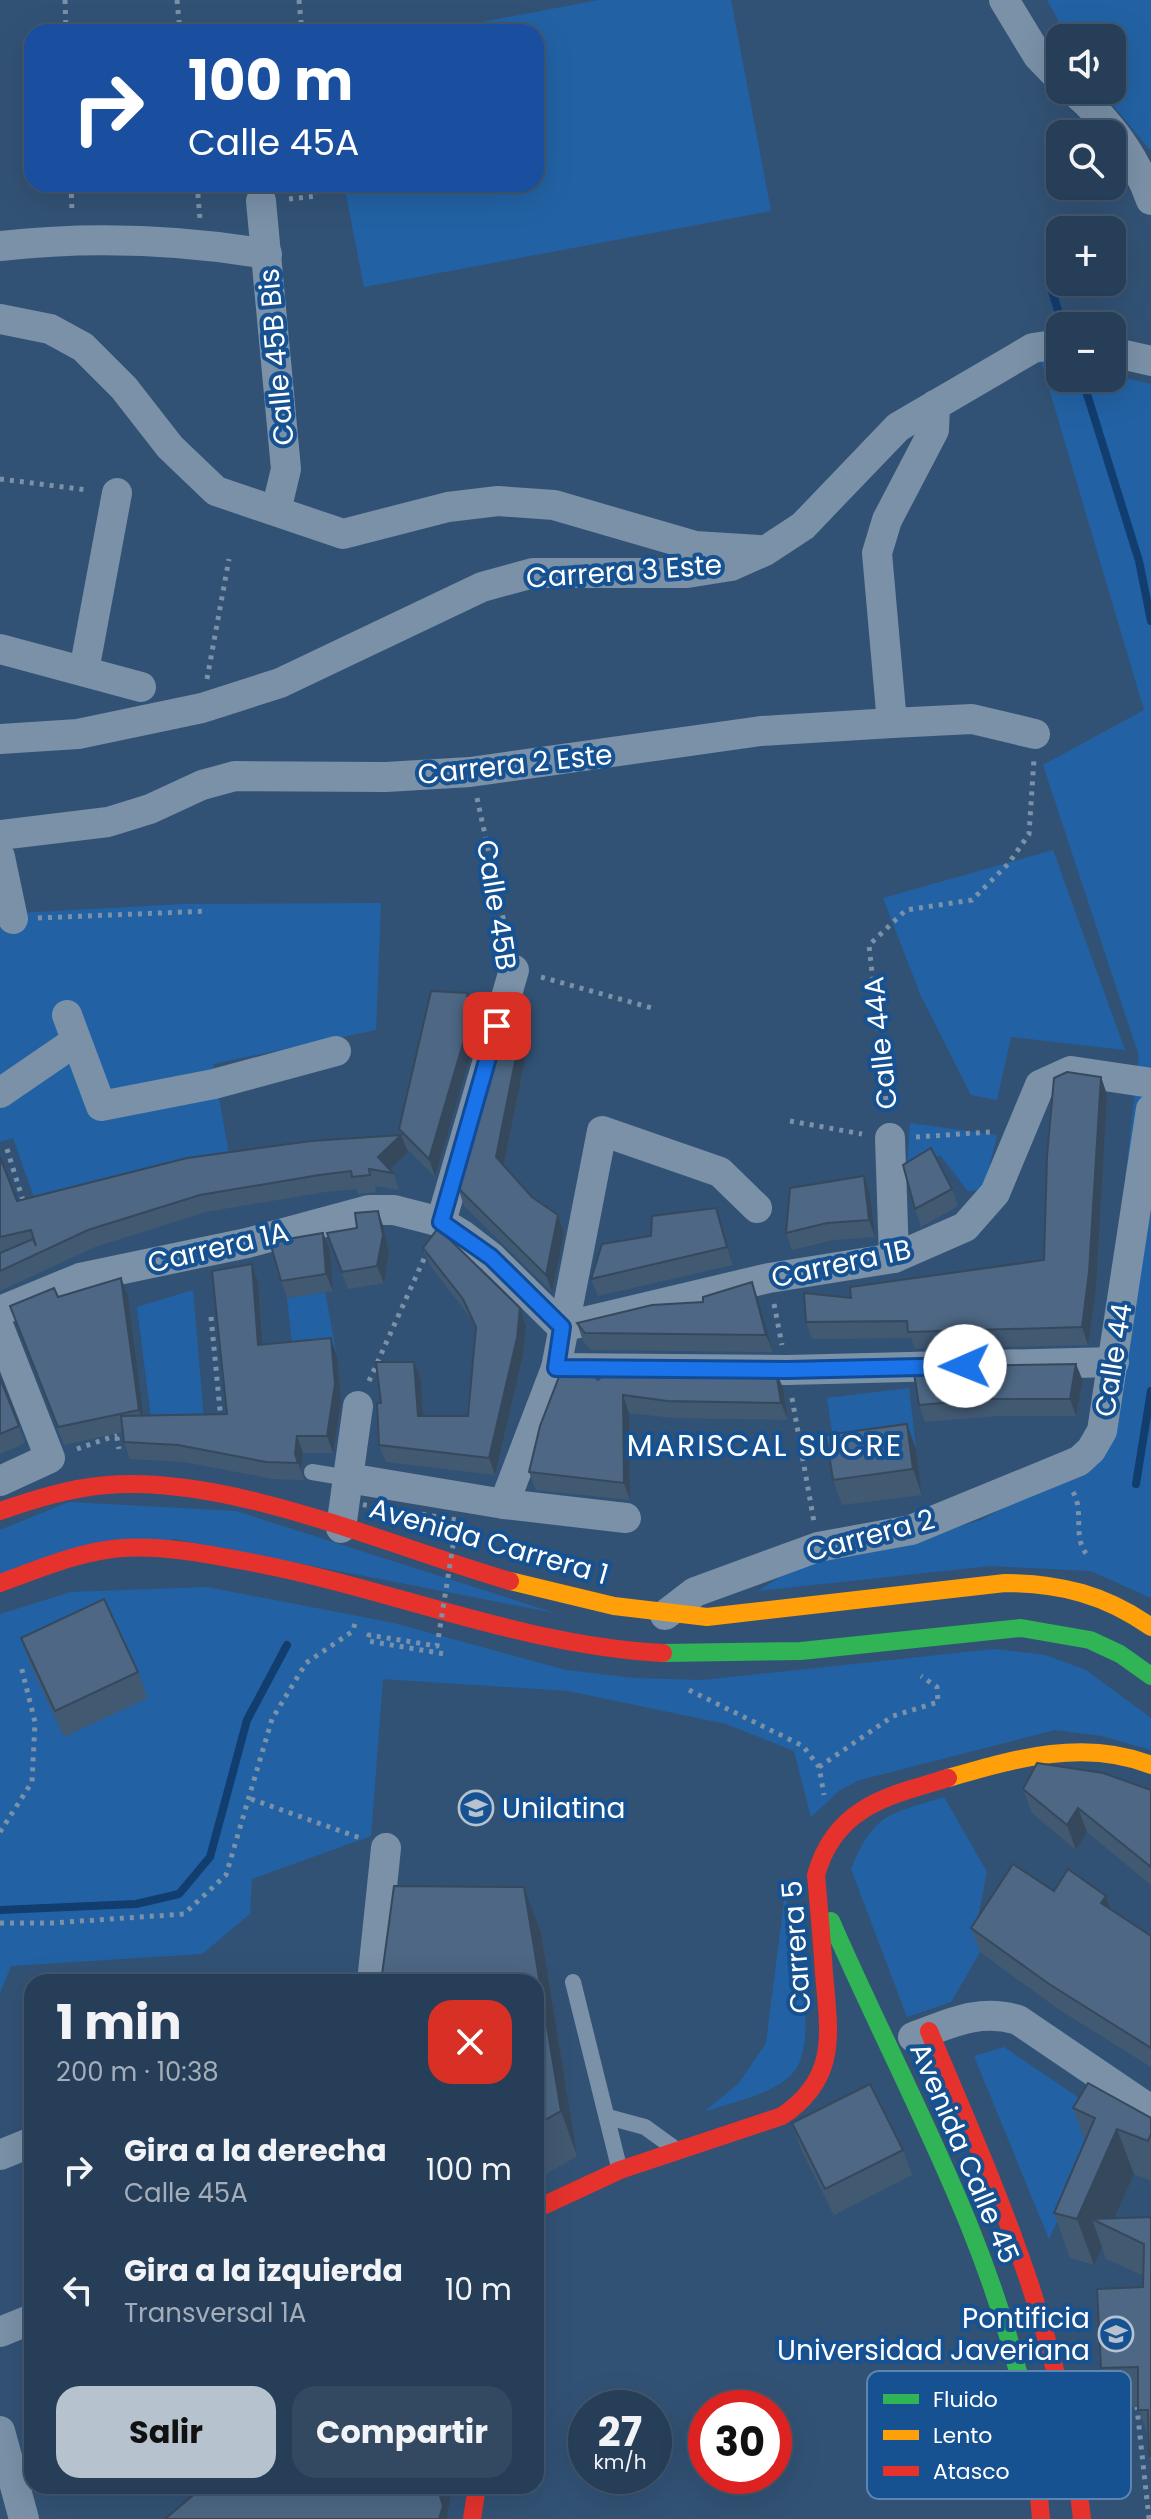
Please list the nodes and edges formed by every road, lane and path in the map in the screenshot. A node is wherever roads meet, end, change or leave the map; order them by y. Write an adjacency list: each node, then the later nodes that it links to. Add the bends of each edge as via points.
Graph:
1 (65, 0): 5 (path)
2 (177, 0): 6 (path)
3 (299, 0): 7 (path)
4 (1004, 0): 8 (street)
5 (66, 24)
6 (179, 24)
7 (301, 24)
8 (1046, 63)
9 (1087, 104): 12 (street, via 1135,162)
10 (317, 192): 11 (path)
11 (317, 196)
12 (1151, 200)
13 (261, 201): 15 (street, Calle 45B Bis)
14 (0, 246): 15 (street, via 73,238 203,244)
15 (267, 254): 23 (street, Calle 45B Bis, via 286,469)
16 (0, 319): 23 (street, via 50,329 83,347 216,491)
17 (1046, 346): 20 (street, Carrera 3 Este, via 1033,348)
18 (1126, 355): 19 (street)
19 (1151, 361)
20 (935, 405): 24 (street, Carrera 3 Este, via 898,427 803,526); 30 (street, via 934,430 887,520 877,553)
21 (0, 479): 22 (path)
22 (117, 493): 27 (street)
23 (276, 511): 24 (street, via 343,534 448,507 498,501 554,505 695,546)
24 (765, 551): 29 (street, Carrera 3 Este, via 731,566 687,573 533,573 482,587 280,683)
25 (229, 559): 29 (path)
26 (0, 649): 27 (street)
27 (84, 671): 28 (street)
28 (141, 687)
29 (202, 708): 32 (street, Carrera 3 Este, via 78,734)
30 (892, 723): 31 (street, Carrera 2 Este, via 972,719); 33 (street, Carrera 2 Este, via 761,731)
31 (1035, 734): 44 (path, Calle 44A, via 1029,834 1009,863 972,900 906,910 869,945)
32 (0, 739)
33 (470, 772): 34 (street, Carrera 2 Este, via 235,776 108,822); 38 (path, Calle 45B)
34 (0, 835)
35 (0, 857): 37 (street)
36 (208, 911): 37 (path)
37 (13, 919)
38 (514, 970): 39 (path); 48 (street, Calle 45B)
39 (652, 1008)
40 (336, 1051): 42 (street, via 214,1084 101,1106 72,1028 46,1065)
41 (1139, 1080): 49 (street, Carrera 1B, via 1071,1071 1040,1085 995,1193 965,1227)
42 (0, 1093)
43 (1151, 1109): 54 (street, Calle 44)
44 (890, 1138): 49 (street, Calle 44A)
45 (7, 1149): 47 (path)
46 (757, 1208): 52 (street, via 720,1172 602,1131)
47 (29, 1219)
48 (441, 1222): 50 (street, Carrera 1A, via 394,1210 369,1210 247,1243 80,1278); 52 (street, via 491,1257); 56 (path)
49 (894, 1258): 52 (street, Carrera 1B, via 769,1278)
50 (0, 1311)
51 (211, 1317): 58 (path)
52 (562, 1327): 55 (street)
53 (0, 1330): 59 (street)
54 (1114, 1362): 55 (street, via 787,1370); 60 (street, Calle 44, via 1102,1431 1091,1450)
55 (556, 1368): 64 (street)
56 (358, 1406): 63 (street)
57 (114, 1421): 59 (path, via 117,1435)
58 (223, 1437)
59 (50, 1458): 62 (street)
60 (1069, 1465): 67 (path, via 1081,1549); 69 (street, Carrera 2, via 911,1530 818,1547 695,1592)
61 (312, 1472): 63 (lane)
62 (0, 1481)
63 (347, 1503): 64 (street); 65 (main road, Avenida Carrera 1, via 172,1485 78,1488); 69 (main road, Avenida Carrera 1, via 514,1583); 73 (path, bridge, via 457,1520 437,1646 369,1635 368,1641)
64 (504, 1504): 66 (street)
65 (0, 1511)
66 (626, 1518)
67 (1098, 1561)
68 (0, 1583): 72 (main road, via 88,1554 157,1548 317,1575 610,1650 754,1655)
69 (665, 1615): 71 (main road, Avenida Carrera 1, via 707,1617 1041,1582 1106,1598)
70 (356, 1617): 78 (path, via 353,1631 306,1663 272,1719)
71 (1151, 1627)
72 (923, 1638): 75 (main road, via 1021,1628 1077,1633 1104,1644); 76 (path, via 920,1675 937,1687 938,1702 893,1716 819,1767 803,1746)
73 (445, 1654)
74 (21, 1666): 79 (path, via 35,1722 32,1782)
75 (1151, 1676)
76 (682, 1686)
77 (1151, 1765): 81 (main road, Carrera 5, via 1120,1754 1070,1751 904,1792 873,1802 849,1818 823,1849)
78 (251, 1799): 80 (path); 82 (path, via 226,1875 184,1914)
79 (0, 1832)
80 (386, 1848): 83 (street, via 387,1895)
81 (819, 1864): 86 (main road, Avenida Calle 45, via 824,1903); 90 (main road, Carrera 5, via 815,1888 830,2040 821,2076 797,2107 782,2116)
82 (0, 1923)
83 (373, 1974)
84 (573, 1982): 88 (lane)
85 (929, 2031): 86 (street); 87 (street, via 979,2014 1018,2020); 97 (main road, Avenida Calle 45, via 1002,2207)
86 (889, 2046): 96 (main road, Avenida Calle 45, via 958,2199)
87 (1151, 2110)
88 (608, 2117): 90 (lane, via 645,2127); 92 (lane)
89 (24, 2145): 91 (street)
90 (677, 2151): 92 (main road, Carrera 5)
91 (0, 2155)
92 (620, 2170): 93 (main road, Carrera 5)
93 (544, 2205)
94 (24, 2322): 95 (street)
95 (0, 2332)
96 (1016, 2371)
97 (1058, 2371)
98 (1151, 2407): 107 (path, via 1137,2408)
99 (0, 2431): 103 (street)
100 (476, 2494): 104 (main road)
101 (1038, 2499): 105 (main road, Avenida Calle 45)
102 (1080, 2499): 106 (main road, Avenida Calle 45)
103 (24, 2519)
104 (472, 2519)
105 (1041, 2519)
106 (1082, 2519)
107 (1149, 2519)

